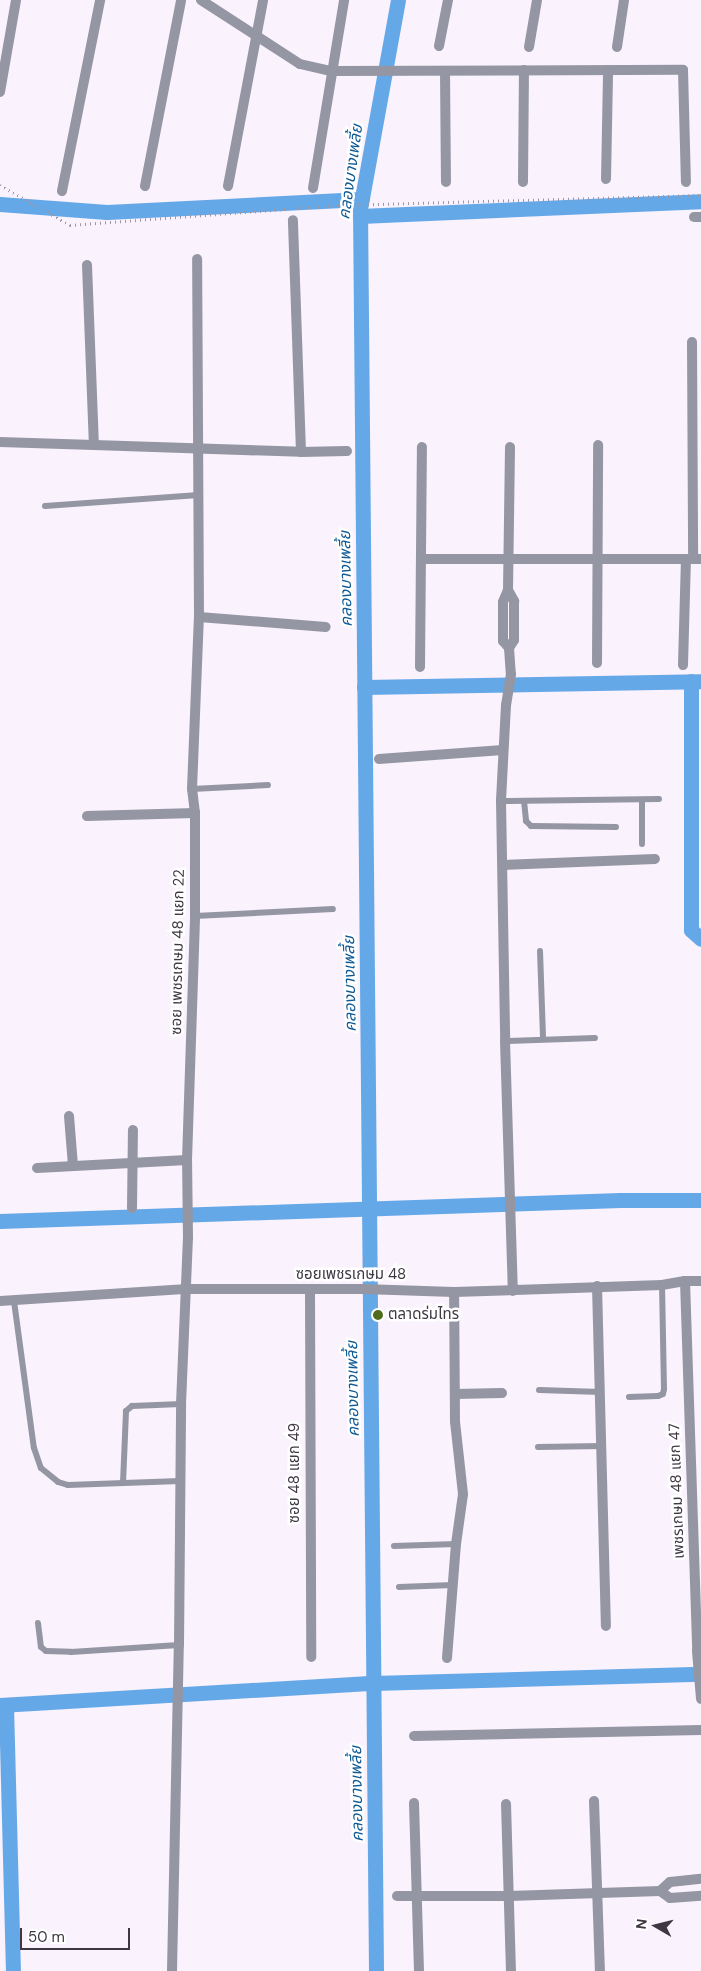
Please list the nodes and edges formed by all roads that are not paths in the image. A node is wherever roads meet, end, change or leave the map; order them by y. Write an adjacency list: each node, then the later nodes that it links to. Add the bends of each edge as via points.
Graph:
1 (16, 0): 18 (street)
2 (100, 0): 26 (street)
3 (181, 0): 23 (street)
4 (201, 0): 10 (street)
5 (263, 0): 10 (street)
6 (344, 0): 16 (street)
7 (448, 0): 11 (street)
8 (537, 0): 12 (street)
9 (624, 0): 13 (street)
10 (256, 38): 16 (street, via 300,64); 24 (street)
11 (440, 46)
12 (529, 47)
13 (617, 47)
14 (524, 70): 15 (street); 17 (street); 21 (street)
15 (608, 70): 19 (street); 22 (street, via 684,70)
16 (336, 72): 17 (street); 25 (street)
17 (441, 72): 20 (street)
18 (0, 92)
19 (606, 179)
20 (446, 182)
21 (523, 182)
22 (686, 182)
23 (145, 186)
24 (228, 186)
25 (313, 188)
26 (62, 192)
27 (293, 220): 38 (street)
28 (197, 260): 36 (street, ซอย เพชรเกษม 48 แยก 22)
29 (87, 265): 32 (street)
30 (692, 342): 44 (street)
31 (0, 442): 32 (street)
32 (94, 445): 36 (street)
33 (598, 446): 43 (street)
34 (422, 447): 41 (street)
35 (510, 447): 42 (street)
36 (198, 450): 38 (street); 39 (street, ซอย เพชรเกษม 48 แยก 22)
37 (347, 451): 38 (street)
38 (301, 452)
39 (199, 495): 40 (lane); 45 (street, ซอย เพชรเกษม 48 แยก 22)
40 (45, 506)
41 (421, 559): 42 (street); 49 (street)
42 (509, 559): 43 (street); 50 (street, via 508,590 503,602 503,641 509,648 511,674)
43 (597, 559): 44 (street); 47 (street)
44 (693, 559): 48 (street)
45 (199, 617): 46 (street); 53 (street, ซอย เพชรเกษม 48 แยก 22)
46 (326, 627)
47 (597, 663)
48 (683, 665)
49 (420, 667)
50 (503, 750): 51 (street); 56 (street)
51 (379, 759)
52 (268, 785): 53 (lane)
53 (192, 789): 58 (street, ซอย เพชรเกษม 48 แยก 22)
54 (659, 799): 55 (lane)
55 (642, 800): 57 (lane); 61 (lane)
56 (502, 801): 57 (lane); 63 (street)
57 (524, 801): 60 (lane, via 526,821 531,826)
58 (195, 813): 59 (street); 65 (street, ซอย เพชรเกษม 48 แยก 22)
59 (87, 816)
60 (616, 827)
61 (642, 844)
62 (655, 860): 63 (street)
63 (503, 865): 69 (street)
64 (333, 909): 65 (lane)
65 (195, 916): 72 (street, ซอย เพชรเกษม 48 แยก 22)
66 (540, 952): 68 (lane)
67 (595, 1038): 68 (lane)
68 (543, 1039): 69 (lane)
69 (505, 1041): 83 (street)
70 (69, 1116): 74 (street)
71 (133, 1130): 73 (street)
72 (188, 1160): 73 (street); 81 (street, ซอย เพชรเกษม 48 แยก 22)
73 (133, 1163): 74 (street); 76 (street)
74 (73, 1166): 75 (street)
75 (37, 1168)
76 (132, 1208)
77 (685, 1281): 78 (street, ซอยเพชรเกษม 48); 79 (street, ซอยเพชรเกษม 48); 95 (street, เพชรเกษม 48 แยก 47)
78 (701, 1281)
79 (662, 1285): 80 (street, ซอยเพชรเกษม 48); 91 (lane, via 663,1394)
80 (597, 1286): 83 (street, ซอยเพชรเกษม 48); 88 (street)
81 (184, 1289): 82 (street, ซอยเพชรเกษม 48); 86 (street, ซอยเพชรเกษม 48); 92 (street, ซอย เพชรเกษม 48 แยก 22)
82 (310, 1290): 84 (street, ซอยเพชรเกษม 48); 106 (street, ซอย 48 แยก 49)
83 (514, 1290): 84 (street, ซอยเพชรเกษม 48)
84 (454, 1292): 90 (street)
85 (0, 1301): 86 (street, ซอยเพชรเกษม 48)
86 (14, 1302): 97 (lane, via 34,1448 42,1468 58,1482 68,1485)
87 (539, 1390): 88 (lane)
88 (601, 1392): 93 (street)
89 (502, 1393): 90 (street)
90 (455, 1394): 98 (street, via 463,1494)
91 (630, 1396)
92 (181, 1404): 96 (street, ซอย เพชรเกษม 48 แยก 22); 97 (lane, via 132,1406 126,1411)
93 (602, 1446): 94 (lane); 104 (street)
94 (538, 1447)
95 (696, 1477): 100 (street, เพชรเกษม 48 แยก 47)
96 (180, 1480): 97 (lane); 105 (street, ซอย เพชรเกษม 48 แยก 22)
97 (123, 1483)
98 (456, 1544): 99 (lane); 101 (street)
99 (394, 1546)
100 (698, 1580): 108 (street, เพชรเกษม 48 แยก 47)
101 (453, 1585): 102 (lane); 107 (street)
102 (399, 1587)
103 (38, 1622): 105 (lane, via 41,1647 46,1651)
104 (606, 1626)
105 (179, 1645): 121 (street, ซอย เพชรเกษม 48 แยก 22)
106 (311, 1657)
107 (447, 1658)
108 (700, 1695)
109 (701, 1730): 110 (street)
110 (414, 1736)
111 (594, 1800): 116 (street)
112 (414, 1803): 120 (street)
113 (506, 1804): 118 (street)
114 (701, 1879): 115 (street, via 670,1882)
115 (660, 1891): 116 (street); 119 (street, via 670,1898)
116 (596, 1893): 118 (street); 124 (street)
117 (397, 1896): 120 (street)
118 (509, 1896): 120 (street); 123 (street)
119 (701, 1896)
120 (417, 1897): 122 (street)
121 (172, 1971)
122 (419, 1971)
123 (511, 1971)
124 (600, 1971)

